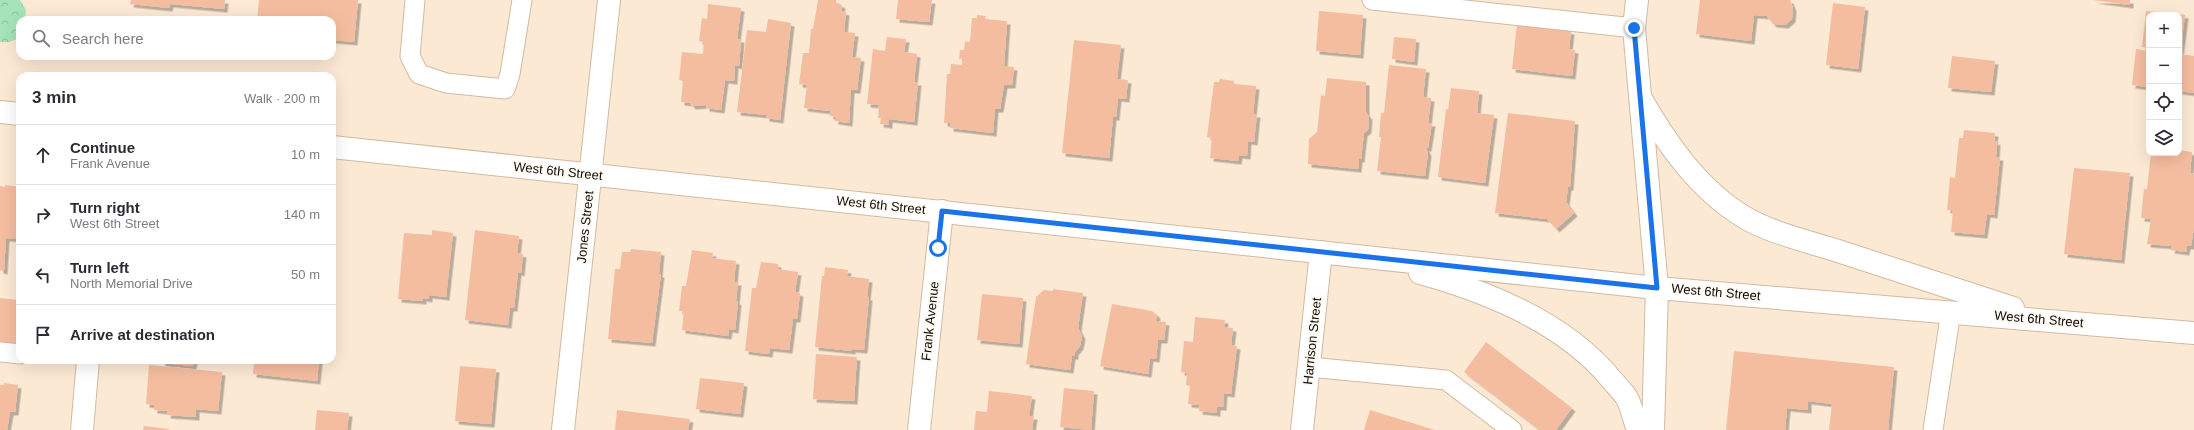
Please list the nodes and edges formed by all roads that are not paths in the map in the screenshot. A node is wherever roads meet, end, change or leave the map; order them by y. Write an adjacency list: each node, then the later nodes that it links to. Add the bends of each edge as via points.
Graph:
1 (415, 0): 2 (lane, via 410,56 419,74 446,83 505,89 510,74)
2 (522, 0)
3 (610, 0): 11 (street, Jones Street)
4 (1372, 0): 6 (lane)
5 (1637, 0): 6 (street)
6 (1634, 28): 7 (street)
7 (1640, 97): 15 (street); 17 (street, via 1673,150 1709,189 1745,218 1789,236 2035,315)
8 (0, 112): 9 (street)
9 (16, 114)
10 (336, 147): 11 (street, West 6th Street)
11 (591, 174): 12 (street, West 6th Street); 24 (street, Jones Street)
12 (942, 211): 13 (street, West 6th Street); 25 (street, Frank Avenue)
13 (1321, 252): 14 (street, West 6th Street); 22 (street, Harrison Street)
14 (1355, 255): 15 (street, West 6th Street); 28 (street, via 1453,282 1520,310 1550,328 1595,359 1626,398)
15 (1657, 288): 16 (street, West 6th Street); 29 (street)
16 (1950, 311): 17 (street, West 6th Street); 30 (lane)
17 (2089, 323): 18 (street, West 6th Street)
18 (2194, 333)
19 (0, 352): 20 (lane)
20 (16, 354)
21 (85, 364): 23 (street)
22 (1309, 367): 26 (street, Harrison Street); 27 (lane, via 1446,380)
23 (82, 430)
24 (563, 430)
25 (919, 430)
26 (1302, 430)
27 (1512, 430)
28 (1638, 430)
29 (1653, 430)
30 (1934, 430)

